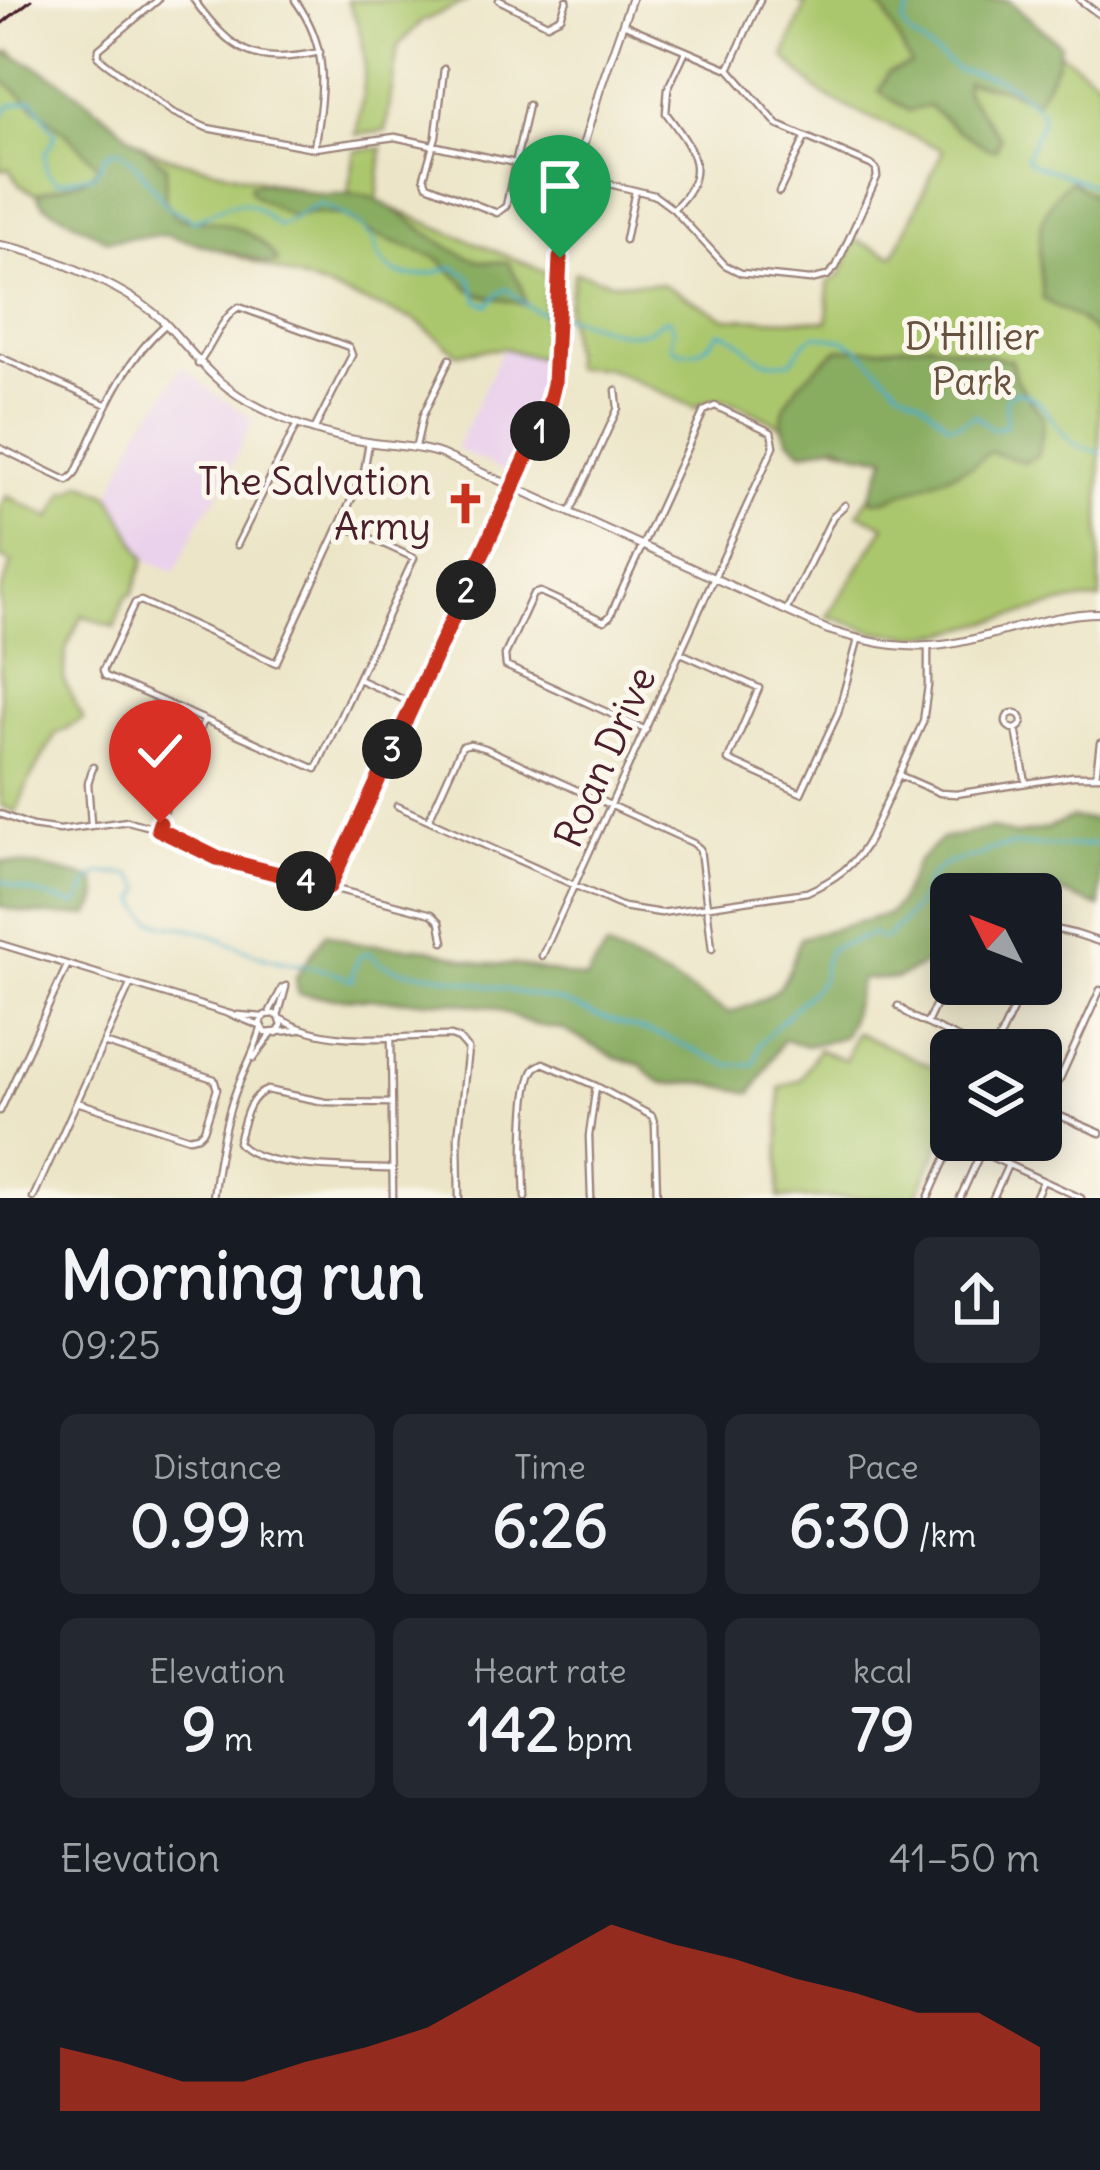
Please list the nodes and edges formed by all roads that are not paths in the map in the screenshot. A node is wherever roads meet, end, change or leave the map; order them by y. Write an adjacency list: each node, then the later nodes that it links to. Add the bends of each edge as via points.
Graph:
1 (158, 0): 18 (street, via 98,56 185,120)
2 (194, 0): 11 (street, via 222,36 250,52)
3 (296, 0): 11 (street)
4 (499, 0): 5 (street, via 547,24 561,17)
5 (567, 0)
6 (632, 0): 10 (street)
7 (760, 0): 14 (street)
8 (1080, 0): 9 (street)
9 (1100, 15)
10 (623, 24): 12 (street); 20 (street)
11 (320, 52): 18 (street)
12 (685, 52): 14 (street); 23 (street, via 666,113 689,144 696,174)
13 (444, 69): 17 (street)
14 (729, 69): 16 (street, via 778,124)
15 (528, 105): 19 (street)
16 (805, 138): 22 (street); 23 (street, via 876,170 827,276 725,265)
17 (434, 145): 18 (street, via 395,137); 19 (street); 19 (street, via 428,185 496,213 506,206)
18 (314, 148)
19 (515, 164): 20 (street)
20 (574, 176): 21 (street); 37 (street, via 552,398)
21 (635, 191): 23 (street); 24 (street)
22 (779, 192)
23 (673, 208)
24 (625, 240)
25 (0, 245): 26 (street, via 94,279)
26 (166, 324): 29 (street); 31 (street)
27 (0, 357): 31 (street)
28 (450, 358): 35 (street)
29 (198, 364): 32 (street); 33 (street, via 239,307 349,346 352,355)
30 (616, 390): 39 (street, via 618,408)
31 (106, 405): 36 (street, via 68,481)
32 (297, 424): 33 (street); 41 (street)
33 (314, 430): 34 (street)
34 (369, 442): 35 (street); 40 (street)
35 (416, 446): 37 (street)
36 (0, 448)
37 (514, 487): 39 (street); 50 (street)
38 (844, 505): 44 (street)
39 (570, 513): 42 (street)
40 (340, 524): 49 (street, via 414,558); 51 (street, via 276,663 136,603 105,676)
41 (237, 545)
42 (643, 546): 43 (street); 43 (street, Roan Drive, via 704,411 715,406 771,432 774,446); 53 (street, via 604,621 532,594 505,656 506,666)
43 (715, 578): 44 (street); 48 (street, Roan Drive)
44 (786, 611): 46 (street)
45 (1100, 613): 47 (street)
46 (858, 640): 47 (street); 48 (street, via 838,713 801,793 728,760 759,688)
47 (928, 647): 56 (street, via 927,704)
48 (681, 652): 53 (street, Roan Drive)
49 (358, 679): 50 (street); 51 (street, via 316,770)
50 (413, 704): 66 (street)
51 (204, 721): 64 (street)
52 (1016, 729): 58 (street)
53 (646, 730): 60 (street, Roan Drive)
54 (1100, 743): 57 (street)
55 (93, 767): 63 (street)
56 (899, 775): 58 (street, via 940,793); 67 (street, via 863,851 836,877 791,896)
57 (1098, 776): 58 (street)
58 (1026, 783)
59 (397, 806): 62 (street)
60 (612, 807): 62 (street, via 470,744 462,746); 65 (street, Roan Drive); 67 (street, via 700,849)
61 (0, 814): 63 (street, via 43,829)
62 (429, 819): 65 (street)
63 (91, 824): 64 (street)
64 (158, 829): 66 (street, via 217,858)
65 (576, 886): 67 (street, via 642,912); 73 (street, Roan Drive)
66 (329, 887): 69 (street, via 431,914)
67 (708, 907): 72 (street)
68 (1062, 932): 70 (street)
69 (444, 941)
70 (1100, 942)
71 (0, 944): 74 (street)
72 (712, 949)
73 (542, 956)
74 (67, 965): 75 (street); 93 (street)
75 (130, 985): 79 (street); 88 (street)
76 (1100, 990): 94 (street, via 1049,1103 1054,1113)
77 (935, 1005): 82 (street)
78 (898, 1006): 82 (street)
79 (232, 1015): 80 (street); 83 (street)
80 (265, 1016): 81 (street); 81 (street, via 286,986); 83 (street)
81 (279, 1017): 85 (street); 86 (street)
82 (927, 1023): 84 (street)
83 (261, 1027): 86 (street); 89 (street)
84 (940, 1029)
85 (299, 1030): 86 (street); 87 (street)
86 (274, 1034): 89 (street)
87 (391, 1037): 92 (street); 104 (street, via 451,1036 468,1049)
88 (104, 1043): 91 (street); 91 (street, via 214,1078 204,1130 189,1138)
89 (250, 1062): 102 (street, via 218,1154)
90 (596, 1086): 105 (street, via 543,1063 530,1076); 106 (street); 107 (street, via 655,1121)
91 (77, 1102): 101 (street)
92 (392, 1103): 99 (street); 99 (street, via 267,1090 250,1105 238,1142 266,1158)
93 (0, 1112)
94 (1100, 1133)
95 (945, 1161): 108 (street)
96 (977, 1161): 109 (street)
97 (1000, 1161): 98 (street)
98 (1008, 1165): 100 (street); 110 (street)
99 (392, 1169): 103 (street)
100 (1043, 1180): 111 (street); 112 (street)
101 (33, 1198)
102 (213, 1198)
103 (393, 1198)
104 (459, 1198)
105 (525, 1198)
106 (590, 1198)
107 (657, 1198)
108 (928, 1198)
109 (960, 1198)
110 (993, 1198)
111 (1035, 1198)
112 (1080, 1198)

